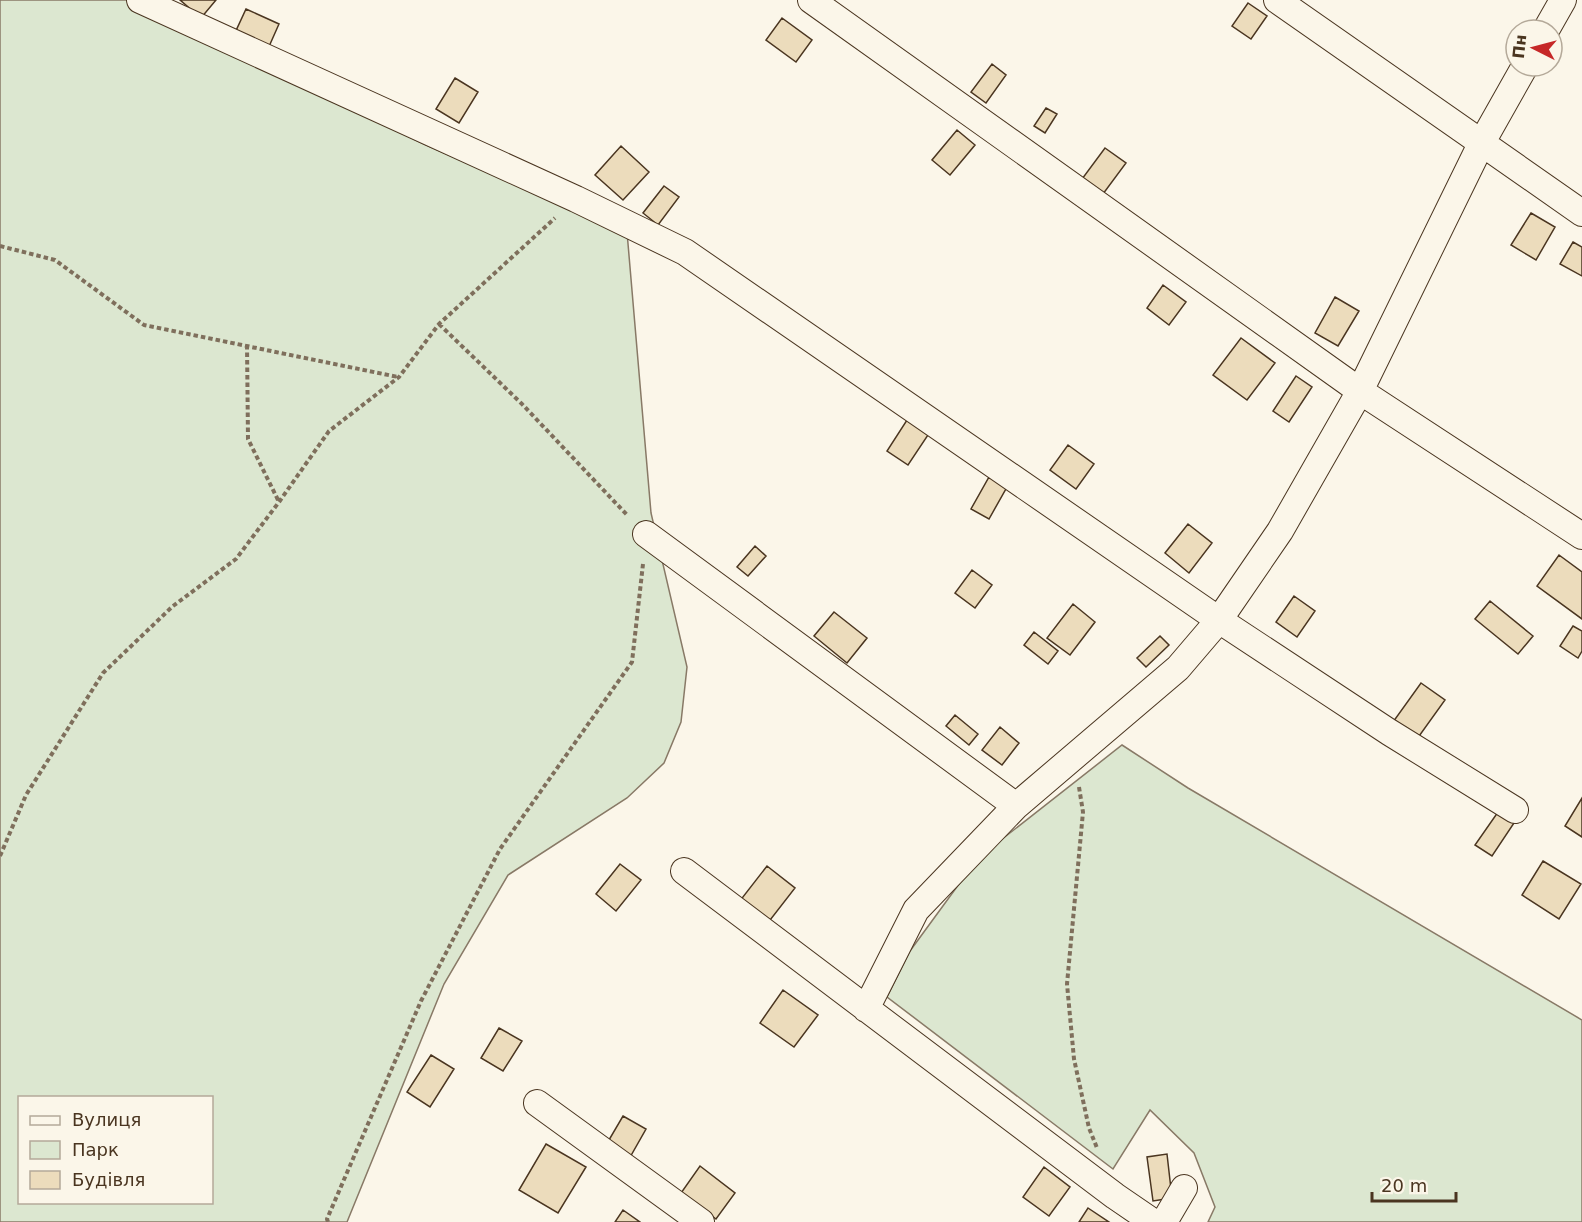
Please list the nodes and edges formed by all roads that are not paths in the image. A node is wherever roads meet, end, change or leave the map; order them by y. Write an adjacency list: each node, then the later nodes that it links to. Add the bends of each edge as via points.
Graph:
1 (140, 0): 12 (street, via 685,252)
2 (811, 0): 9 (street)
3 (1277, 0): 7 (street)
4 (1563, 0): 5 (street)
5 (1553, 18)
6 (1518, 78): 7 (street)
7 (1481, 144): 8 (street); 9 (street)
8 (1582, 213)
9 (1360, 391): 11 (street); 12 (street, via 1280,531)
10 (646, 534): 13 (street)
11 (1582, 536)
12 (1219, 620): 13 (street, via 1178,668); 14 (street)
13 (1016, 806): 16 (street, via 916,910)
14 (1515, 810)
15 (684, 871): 16 (street)
16 (866, 1009): 20 (street)
17 (537, 1102): 19 (street)
18 (1184, 1188): 21 (street)
19 (700, 1222)
20 (1153, 1222)
21 (1164, 1222)

